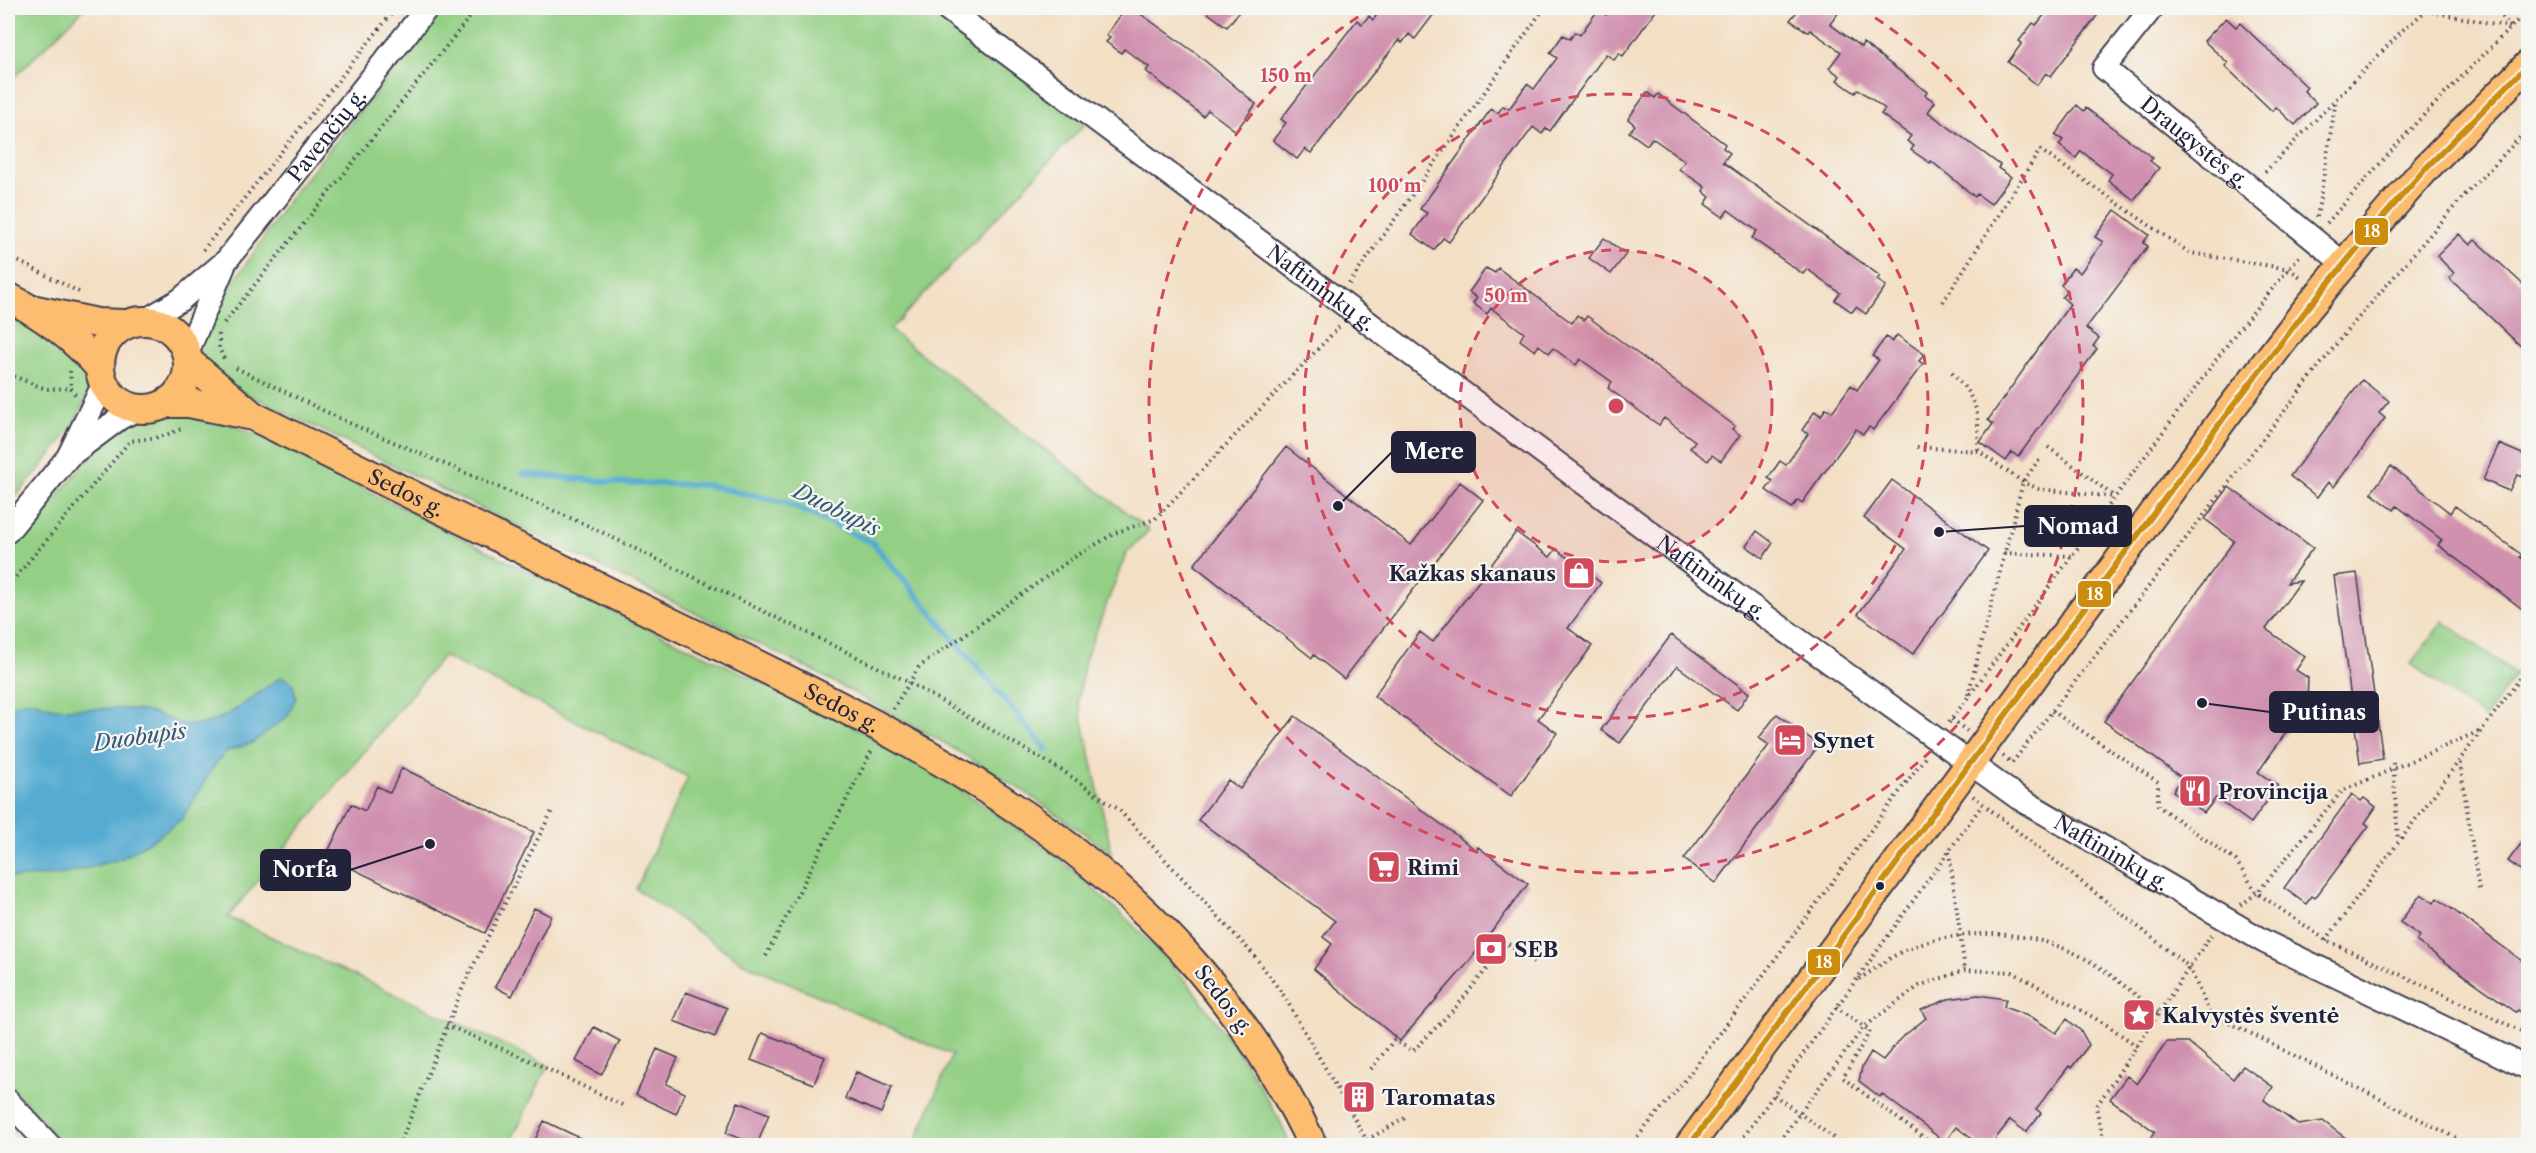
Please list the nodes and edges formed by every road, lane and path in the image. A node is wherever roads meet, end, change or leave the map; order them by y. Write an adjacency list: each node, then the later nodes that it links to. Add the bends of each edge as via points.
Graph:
1 (396, 8): 17 (path)
2 (427, 8): 18 (street, Pavenčių g.)
3 (477, 8): 26 (path, via 219,329)
4 (946, 8): 23 (street, Naftininkų g.)
5 (1544, 8): 23 (path)
6 (2152, 8): 14 (street, Draugystės g., via 2104,68)
7 (2494, 8): 10 (path)
8 (2427, 9): 10 (path); 12 (path)
9 (2529, 10): 10 (path)
10 (2511, 27): 15 (path, via 2369,173)
11 (2529, 65): 19 (main road, via 2427,167)
12 (2336, 99): 14 (path); 15 (path)
13 (2529, 129): 49 (path, via 2461,199 2341,338)
14 (2250, 188): 15 (street, Draugystės g.)
15 (2313, 240): 19 (street, Draugystės g.); 20 (path)
16 (8, 256): 22 (path)
17 (198, 256)
18 (226, 261): 26 (street, Pavenčių g.); 27 (street, Pavenčių g., via 180,300)
19 (2344, 264): 21 (main road)
20 (2289, 269): 21 (path); 24 (path, via 2190,253 2040,150); 42 (path, via 2235,334)
21 (2322, 291): 54 (main road)
22 (91, 298)
23 (1338, 299): 53 (street, Naftininkų g., via 1671,549)
24 (1943, 302)
25 (19, 303): 27 (main road, via 97,323); 31 (main road, via 84,350)
26 (201, 318): 29 (street, Pavenčių g.)
27 (135, 322): 29 (main road, via 168,326 176,333); 31 (main road, via 106,342)
28 (1342, 324): 51 (path, via 1155,519 1107,538 919,667)
29 (188, 358): 32 (main road, via 183,386); 35 (main road, Sedos g.)
30 (1952, 372): 38 (path, via 1968,390 1978,410)
31 (102, 375): 34 (main road, via 118,400); 39 (street)
32 (167, 403): 33 (main road, Sedos g.); 34 (main road)
33 (205, 407): 35 (main road, Sedos g.); 46 (path, via 195,421 178,432 130,441)
34 (138, 409): 39 (street)
35 (253, 416): 51 (main road, Sedos g.)
36 (1917, 447): 38 (path)
37 (2048, 447): 42 (path)
38 (1978, 451): 41 (path)
39 (68, 457): 43 (street)
40 (2040, 458): 41 (path)
41 (2023, 482): 42 (path, via 2039,489); 44 (path)
42 (2115, 497): 45 (path)
43 (8, 531)
44 (2004, 553): 45 (path); 48 (path)
45 (2072, 556): 48 (path)
46 (8, 586)
47 (2529, 668): 52 (path)
48 (1967, 699): 50 (path)
49 (2052, 711): 55 (path); 65 (path, via 2158,782 2158,806 2236,861)
50 (1952, 719): 53 (path); 54 (path)
51 (884, 727): 69 (path); 91 (main road, Sedos g., via 948,763 1068,844 1132,897 1216,987 1244,1024)
52 (2482, 730): 57 (path); 58 (path)
53 (1936, 740): 54 (street, Naftininkų g.); 92 (path, via 1686,1079)
54 (1971, 762): 55 (path); 59 (street, Naftininkų g.); 60 (path); 93 (main road)
55 (2012, 763): 59 (path)
56 (2393, 763): 58 (path)
57 (2460, 763): 62 (path); 64 (path)
58 (2393, 769): 62 (path); 65 (path, via 2342,791)
59 (1998, 783): 60 (path); 66 (street, Naftininkų g.)
60 (1981, 806): 63 (path); 71 (path)
61 (552, 811): 76 (path)
62 (2398, 841): 68 (path)
63 (1949, 850): 67 (path); 73 (path)
64 (2479, 890)
65 (2257, 893): 66 (path); 68 (path)
66 (2221, 919): 71 (path); 80 (street, Naftininkų g., via 2321,971)
67 (1963, 936): 72 (path); 73 (path, via 1906,950); 75 (path, via 1991,933 2031,938 2084,958)
68 (2326, 939): 78 (path)
69 (766, 956)
70 (1536, 965): 81 (path, via 1507,943 1458,1005 1413,1051 1394,1040)
71 (2189, 968): 75 (path); 98 (path, via 2209,1012)
72 (1965, 970): 77 (path, via 1919,986); 79 (path, via 2012,972 2107,1024)
73 (1856, 981): 74 (path)
74 (1836, 1007): 77 (path); 82 (path)
75 (2159, 1013): 79 (path)
76 (446, 1025): 84 (path); 90 (path)
77 (1864, 1027): 85 (path); 96 (path, via 1870,1031 1843,1078)
78 (2529, 1034)
79 (2137, 1046): 97 (path, via 2096,1107)
80 (2529, 1068)
81 (1371, 1069)
82 (1774, 1095): 85 (path); 94 (path)
83 (8, 1101): 89 (street)
84 (624, 1106)
85 (1799, 1113): 87 (path); 95 (path)
86 (1405, 1118): 88 (path)
87 (1783, 1136)
88 (1367, 1140)
89 (50, 1146)
90 (399, 1146)
91 (1313, 1146)
92 (1630, 1146)
93 (1689, 1146)
94 (1737, 1146)
95 (1845, 1146)
96 (1935, 1146)
97 (2105, 1146)
98 (2472, 1146)

